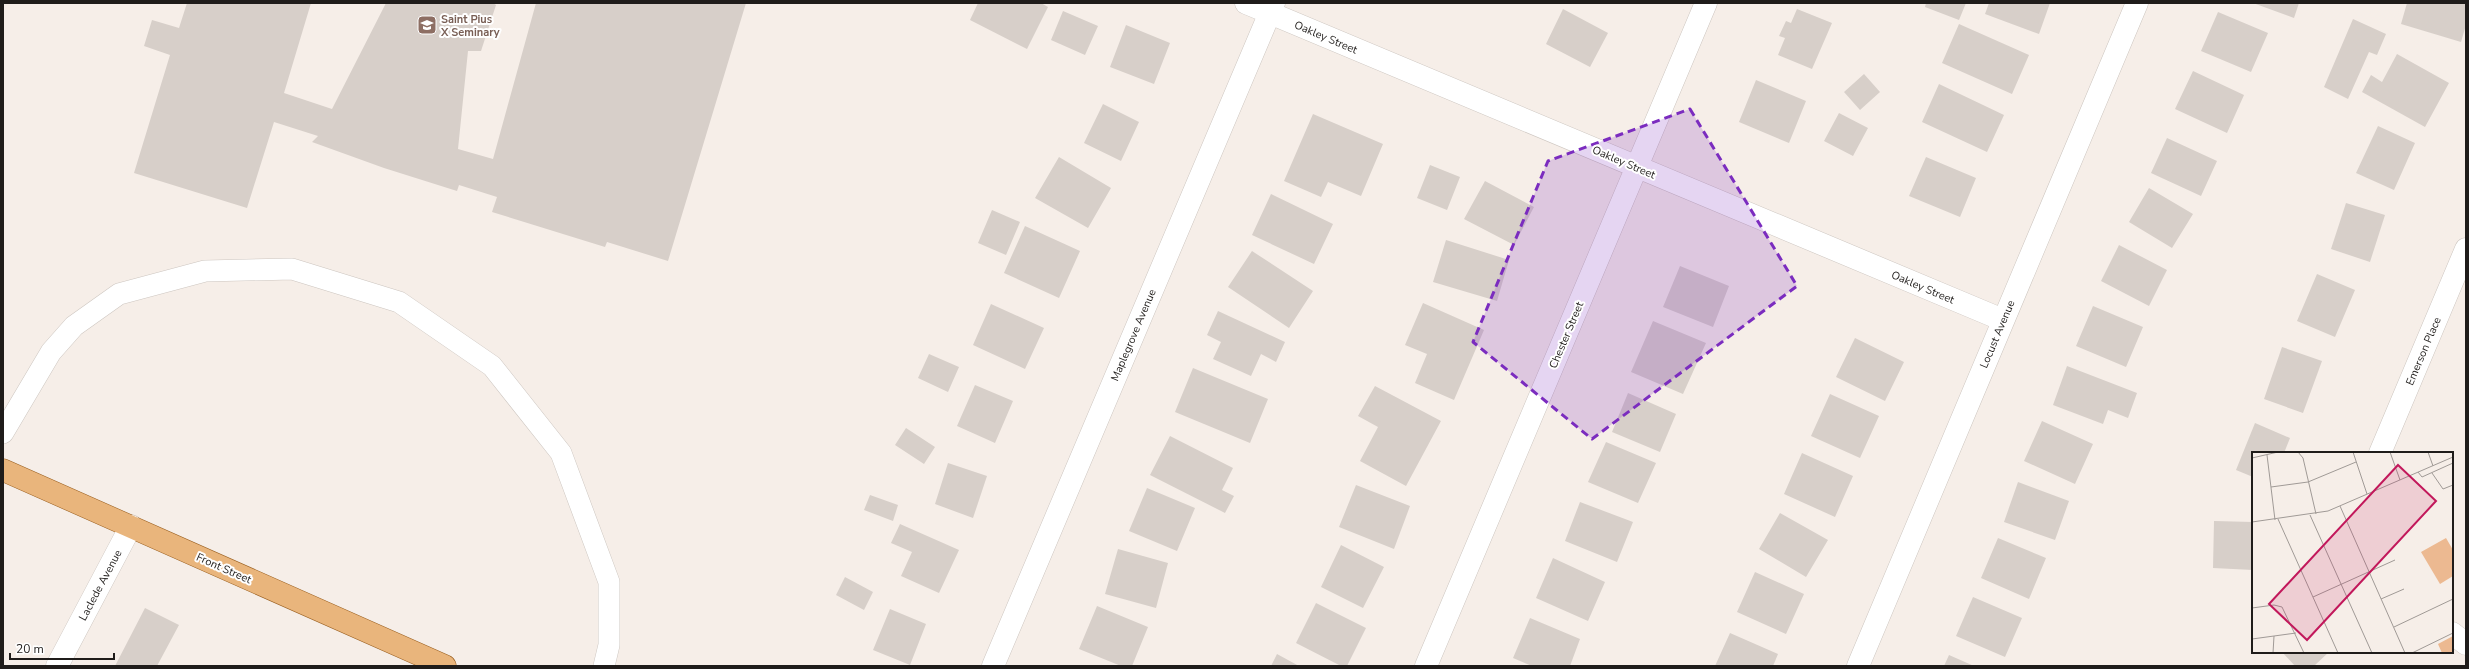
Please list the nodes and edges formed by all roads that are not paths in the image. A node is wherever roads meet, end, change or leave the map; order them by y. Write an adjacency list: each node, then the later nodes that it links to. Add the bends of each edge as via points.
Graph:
1 (1246, 3): 4 (street, Oakley Street)
2 (1706, 3): 5 (street, Chester Street)
3 (2137, 3): 7 (street, Locust Avenue)
4 (1272, 8): 5 (street, Oakley Street); 17 (street, Maplegrove Avenue)
5 (1636, 167): 7 (street, Oakley Street); 18 (street, Chester Street)
6 (2466, 249): 9 (street, Emerson Place)
7 (2003, 320): 19 (street, Locust Avenue)
8 (3, 433): 16 (lane, via 51,352 74,326 119,294 205,271 292,269 399,302 492,366 561,453 609,582 609,645)
9 (2380, 452)
10 (3, 470): 11 (main road, Front Street)
11 (131, 526): 14 (street, Laclede Avenue); 15 (main road, Front Street)
12 (2453, 634): 13 (street)
13 (2466, 644)
14 (56, 666)
15 (445, 666)
16 (604, 666)
17 (993, 666)
18 (1426, 666)
19 (1858, 666)

